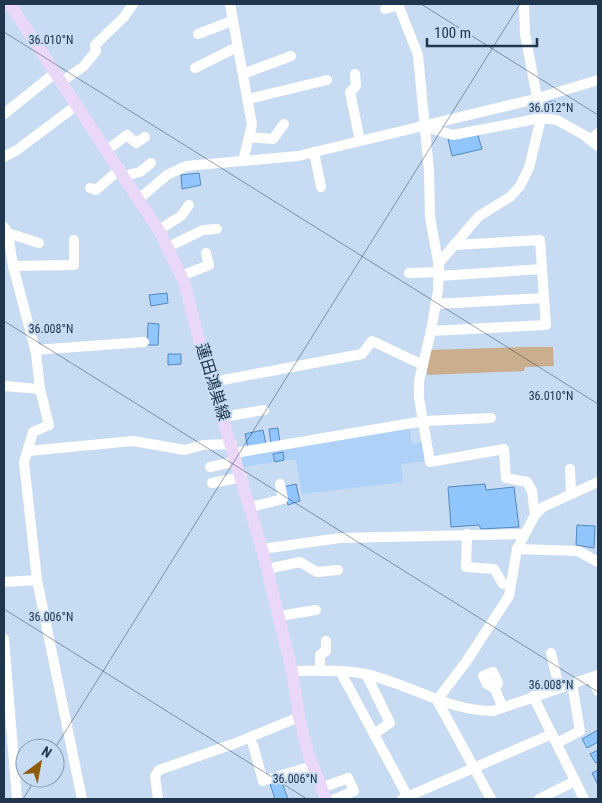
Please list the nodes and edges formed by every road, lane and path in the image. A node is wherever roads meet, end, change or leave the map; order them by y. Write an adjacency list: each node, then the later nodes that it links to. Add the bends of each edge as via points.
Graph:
1 (10, 4): 14 (main road, 蓮田鴻巣線)
2 (133, 4): 14 (street, via 95,45 96,51 84,66)
3 (230, 4): 7 (street)
4 (398, 4): 6 (street); 23 (street, via 418,55)
5 (524, 4): 18 (street)
6 (385, 9)
7 (232, 21): 8 (street); 9 (street)
8 (198, 34)
9 (237, 47): 11 (street); 12 (street)
10 (291, 56): 12 (street)
11 (195, 68)
12 (243, 74): 17 (street)
13 (354, 74): 27 (street, via 356,86 350,92)
14 (58, 78): 19 (main road, 蓮田鴻巣線); 20 (street)
15 (327, 80): 17 (street)
16 (598, 80): 18 (street)
17 (248, 99): 25 (street, via 252,125)
18 (535, 100): 21 (street); 23 (street)
19 (77, 105): 28 (main road, 蓮田鴻巣線); 30 (street)
20 (4, 114)
21 (540, 118): 23 (street, via 453,135); 26 (street, via 556,120); 43 (street, via 529,168 520,186 510,197 479,216)
22 (284, 124): 25 (street, via 273,139)
23 (425, 127): 27 (street); 48 (street, via 430,217)
24 (145, 137): 28 (street, via 136,143 127,135)
25 (249, 137): 31 (street)
26 (596, 140)
27 (360, 141): 29 (street)
28 (107, 150): 33 (main road, 蓮田鴻巣線)
29 (314, 152): 31 (street); 34 (street)
30 (4, 157)
31 (243, 161): 36 (street, via 186,166 167,175)
32 (152, 163): 33 (street, via 140,172)
33 (122, 172): 35 (street, via 96,190); 36 (main road, 蓮田鴻巣線)
34 (321, 186)
35 (90, 188)
36 (139, 200): 40 (main road, 蓮田鴻巣線)
37 (189, 205): 40 (street, via 181,216)
38 (217, 229): 44 (street, via 203,230)
39 (6, 230): 42 (street); 46 (street)
40 (159, 230): 44 (main road, 蓮田鴻巣線)
41 (74, 240): 46 (street, via 74,265)
42 (39, 242)
43 (454, 246): 47 (street, via 540,240); 48 (street)
44 (168, 247): 50 (main road, 蓮田鴻巣線)
45 (206, 254): 50 (street, via 209,265)
46 (13, 266): 55 (street)
47 (542, 269): 48 (street); 51 (street)
48 (439, 271): 49 (street); 52 (street)
49 (410, 273)
50 (181, 276): 57 (main road, 蓮田鴻巣線)
51 (544, 298): 52 (street); 53 (street, via 546,325)
52 (435, 304): 53 (street)
53 (431, 331): 56 (street)
54 (144, 342): 55 (street)
55 (35, 350): 59 (street)
56 (423, 365): 57 (street, via 372,341 362,354); 63 (street, via 419,398)
57 (212, 382): 61 (main road, 蓮田鴻巣線)
58 (4, 386): 59 (street)
59 (40, 389): 64 (street, via 49,425 33,432)
60 (264, 410): 61 (street)
61 (223, 417): 65 (main road, 蓮田鴻巣線)
62 (491, 418): 63 (street)
63 (424, 421): 65 (street); 74 (street, via 430,462 504,449 506,478 527,482 532,491)
64 (28, 451): 65 (street, via 133,441 185,450 202,445); 82 (street, via 24,462 25,483)
65 (234, 453): 66 (street); 68 (main road, 蓮田鴻巣線)
66 (210, 467)
67 (570, 469): 72 (street)
68 (242, 477): 70 (street); 73 (main road, 蓮田鴻巣線)
69 (598, 482): 72 (street)
70 (212, 483)
71 (280, 484): 73 (street, via 283,499)
72 (570, 494): 74 (street, via 543,507)
73 (250, 507): 78 (main road, 蓮田鴻巣線)
74 (535, 515): 76 (street)
75 (467, 534): 76 (street); 78 (street, via 340,538); 84 (street, via 466,567 494,569 503,584)
76 (523, 534): 77 (street)
77 (517, 548): 79 (street, via 578,551); 84 (street)
78 (262, 549): 80 (main road, 蓮田鴻巣線)
79 (598, 562)
80 (267, 569): 81 (street, via 300,562 316,572); 86 (main road, 蓮田鴻巣線)
81 (338, 570)
82 (37, 580): 83 (street); 112 (street)
83 (4, 582)
84 (511, 584): 100 (street, via 509,596)
85 (316, 610): 86 (street)
86 (279, 616): 90 (main road, 蓮田鴻巣線)
87 (4, 638): 111 (street)
88 (326, 641): 91 (street, via 326,650 320,655)
89 (551, 653): 96 (street)
90 (292, 671): 91 (street); 102 (main road, 蓮田鴻巣線)
91 (320, 671): 92 (street)
92 (340, 671): 93 (street); 103 (street)
93 (366, 674): 100 (street); 103 (street, via 390,723)
94 (595, 676): 95 (street); 98 (street)
95 (572, 684): 96 (street); 104 (street, via 580,731)
96 (559, 688): 99 (street)
97 (495, 689): 101 (street)
98 (598, 691)
99 (533, 696): 101 (street); 104 (street)
100 (437, 700): 101 (street, via 478,711); 107 (street)
101 (502, 708)
102 (299, 717): 106 (main road, 蓮田鴻巣線); 113 (street, via 159,770 156,776)
103 (374, 734): 110 (street)
104 (554, 738): 107 (street); 108 (street)
105 (253, 745): 106 (street, via 262,781)
106 (312, 766): 109 (main road, 蓮田鴻巣線)
107 (475, 768): 110 (street); 115 (street)
108 (575, 781): 116 (street); 117 (street)
109 (324, 794): 114 (street, via 348,778 354,791)
110 (406, 798)
111 (17, 799)
112 (82, 799)
113 (158, 799)
114 (335, 799)
115 (491, 799)
116 (539, 799)
117 (584, 799)

